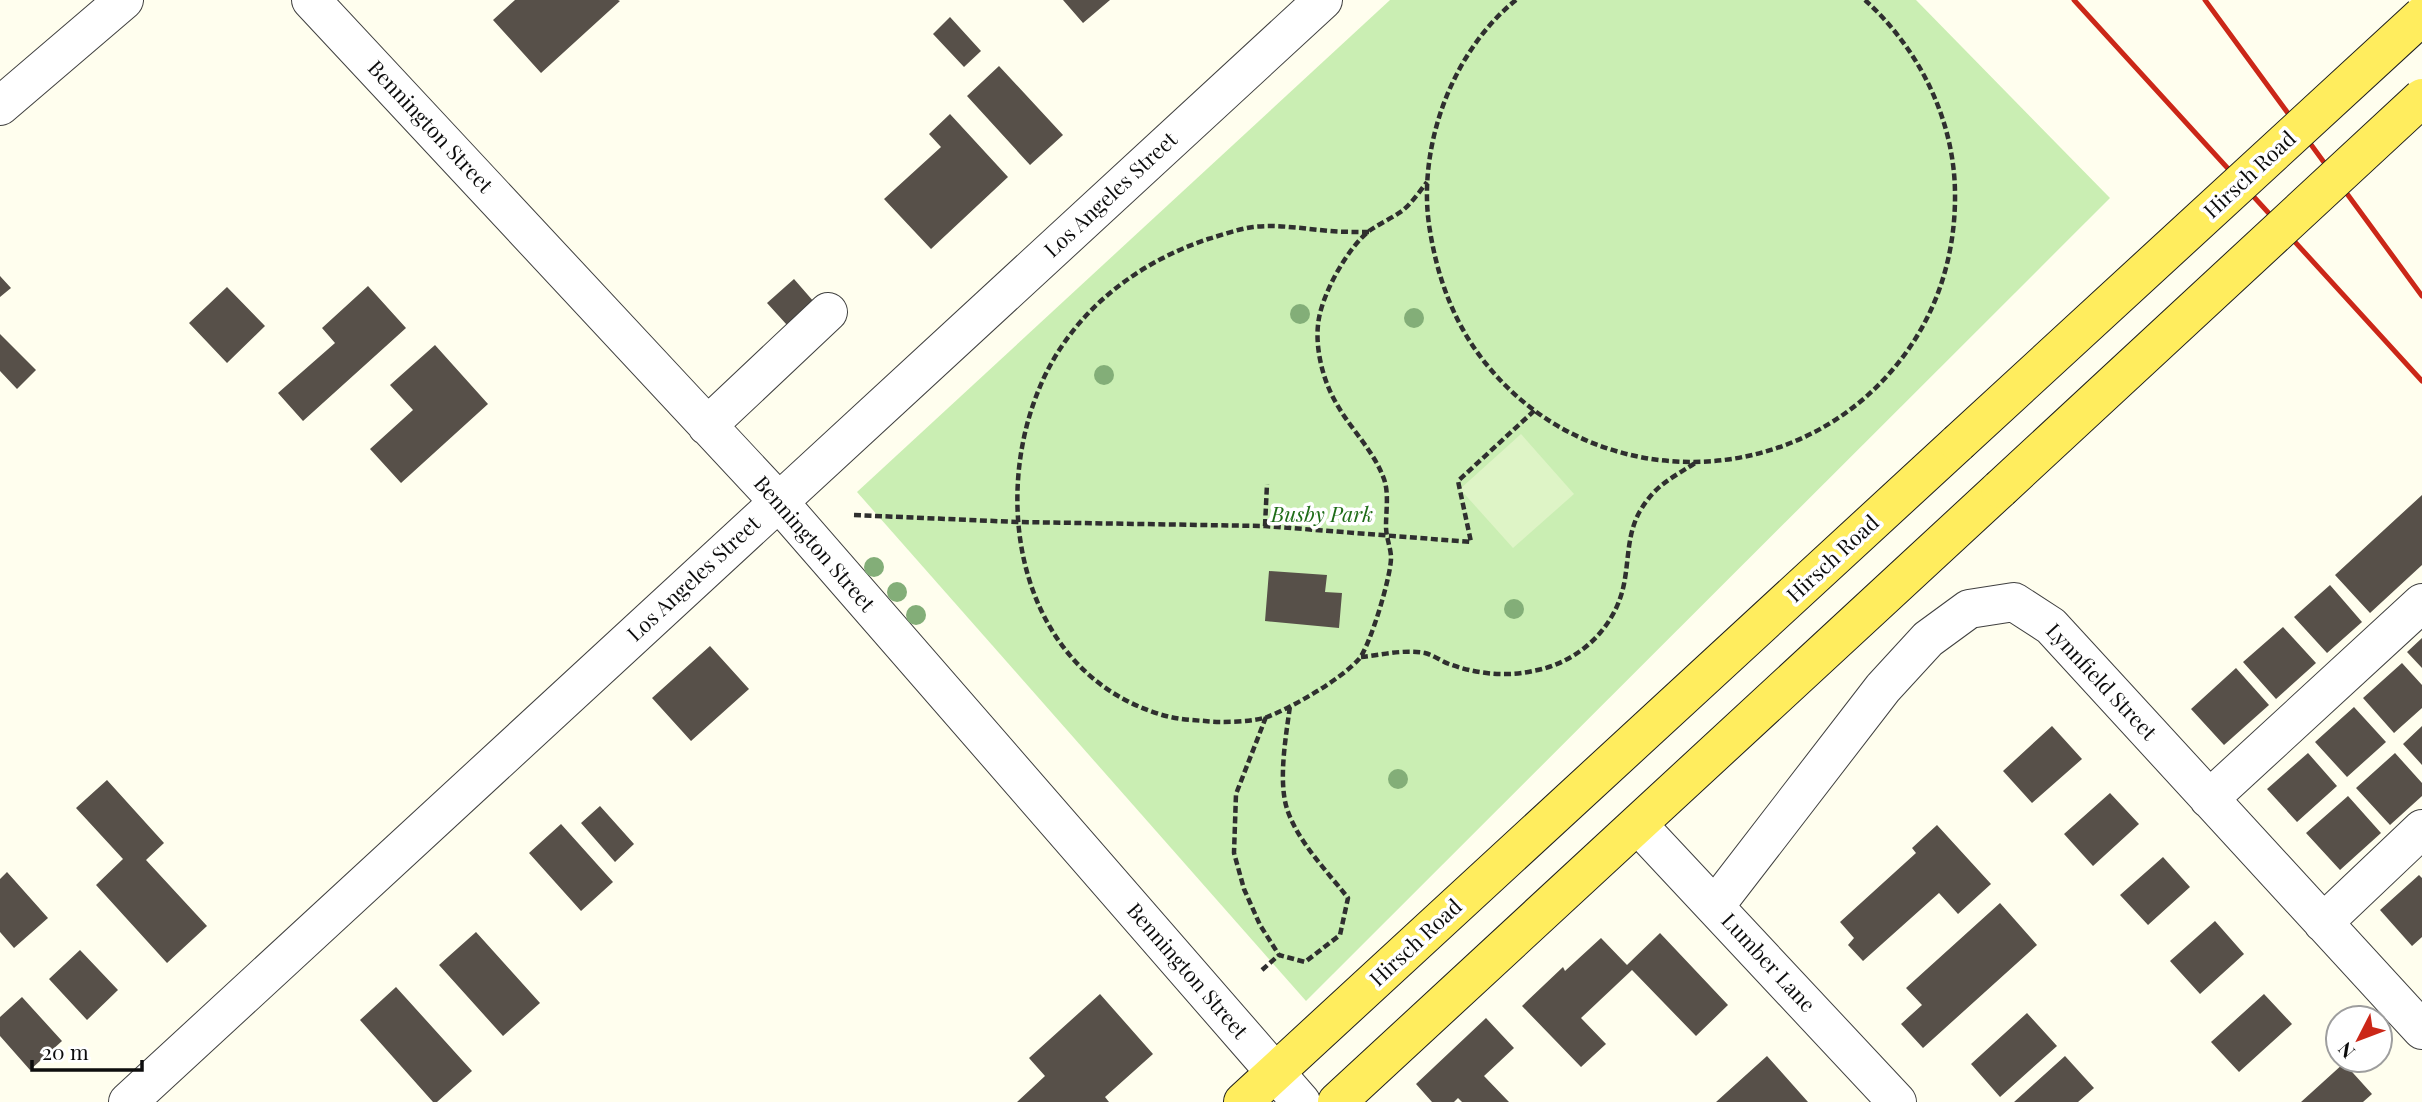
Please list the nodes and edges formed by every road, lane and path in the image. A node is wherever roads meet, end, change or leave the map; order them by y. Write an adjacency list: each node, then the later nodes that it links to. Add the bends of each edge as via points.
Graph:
1 (124, 0): 8 (street)
2 (311, 0): 13 (street, Bennington Street)
3 (1323, 0): 16 (street, Los Angeles Street)
4 (1516, 0): 9 (path, via 1482,36 1460,69 1443,104)
5 (1865, 0): 14 (path, via 1918,63 1948,136 1955,175 1955,215 1939,292 1923,328 1901,360 1844,415 1773,450 1735,460)
6 (2422, 16): 33 (main road, Hirsch Road, bridge)
7 (2422, 98): 26 (main road, bridge)
8 (0, 106)
9 (1427, 182): 10 (path, via 1406,208); 12 (path, via 1434,261 1447,298 1488,366)
10 (1369, 232): 18 (path, via 1252,227 1181,248 1114,288 1070,335 1041,384 1020,458); 20 (path, via 1342,264 1330,287 1319,317 1318,342 1335,401 1372,453 1386,484)
11 (828, 312): 13 (street)
12 (1535, 410): 14 (path, via 1580,438 1618,452); 20 (path, via 1458,481 1471,541)
13 (707, 425): 16 (street, Bennington Street)
14 (1696, 463): 22 (path, via 1662,484 1641,510 1632,529 1624,585 1614,612 1587,647 1562,662 1507,675 1468,670 1410,651)
15 (1267, 484): 19 (path)
16 (778, 501): 33 (street, Bennington Street); 34 (street, Los Angeles Street)
17 (854, 514): 18 (path)
18 (1017, 522): 19 (path); 24 (path, via 1023,561 1039,606 1075,661 1104,687 1176,718 1214,722)
19 (1265, 526): 20 (path)
20 (1386, 537): 22 (path, via 1391,553 1386,588)
21 (2422, 603): 25 (street)
22 (1360, 657): 23 (path)
23 (1290, 706): 24 (path); 30 (path, via 1283,765 1287,808 1303,839 1348,898 1340,935 1305,962)
24 (1266, 718): 30 (path, via 1236,794 1234,853 1260,925)
25 (2209, 799): 28 (street, Lynnfield Street, via 2051,626 2014,602 1969,608 1928,639 1883,688); 29 (street, Lynnfield Street)
26 (1638, 825): 28 (street, Lumber Lane); 37 (main road)
27 (2422, 829): 29 (street)
28 (1715, 906): 38 (street, Lumber Lane)
29 (2323, 923): 32 (street, Lynnfield Street)
30 (1279, 955): 31 (path)
31 (1262, 970)
32 (2422, 1031)
33 (1275, 1073): 35 (main road, Hirsch Road); 36 (street, Bennington Street)
34 (128, 1102)
35 (1243, 1102)
36 (1301, 1102)
37 (1337, 1102)
38 (1897, 1102)

